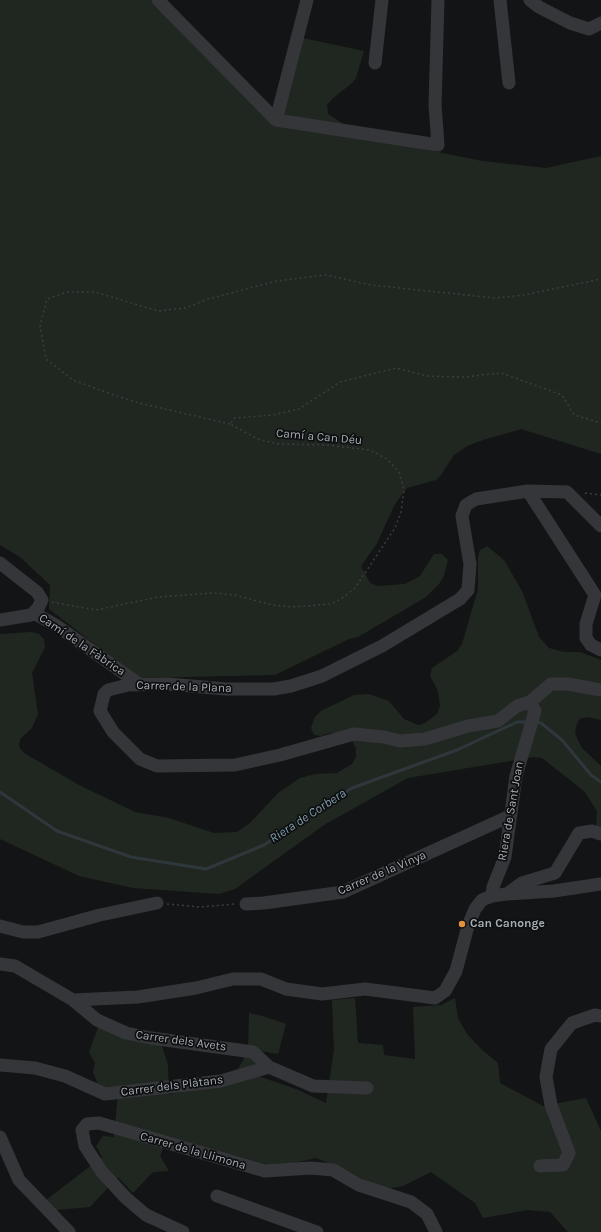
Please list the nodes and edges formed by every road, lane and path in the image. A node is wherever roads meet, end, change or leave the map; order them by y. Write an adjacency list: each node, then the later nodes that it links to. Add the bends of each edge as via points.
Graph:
1 (158, 0): 10 (street)
2 (306, 0): 10 (street)
3 (382, 0): 8 (street)
4 (438, 0): 10 (street, via 435,105 438,145)
5 (500, 0): 9 (street)
6 (530, 0): 7 (street, via 570,23 588,29)
7 (601, 23)
8 (376, 63)
9 (509, 83)
10 (276, 120)
11 (601, 279): 13 (path, via 524,295 495,298 370,285 326,275 276,281 208,299 186,308 158,311 95,292 67,292 47,299 40,326 46,359 73,380 139,402)
12 (601, 423): 13 (path, Camí a Can Déu, via 574,415 562,395 501,374 427,376 396,368 340,382 299,409 273,415 236,418)
13 (230, 424): 17 (path, Camí a Can Déu, via 258,439 278,444 327,445 370,450 387,459 399,472 404,490 397,523 355,588 331,604 293,607 214,593 158,597 96,610)
14 (528, 491): 15 (street, Carrer de la Plana, via 567,492); 20 (street, via 595,595 586,624 586,638 591,645); 21 (street, Carrer de la Plana, via 476,499 466,504 462,516 470,564 468,590 460,599 382,646 336,670 308,682 274,688 226,689)
15 (601, 526)
16 (0, 563): 17 (street, via 37,592)
17 (42, 600): 18 (street)
18 (34, 613): 19 (street, Camí de la Fàbrica, via 27,617); 21 (street, Camí de la Fàbrica, via 57,626)
19 (0, 620)
20 (601, 650)
21 (139, 684): 23 (street, Carrer de la Plana, via 108,690 104,694 100,710 124,745 140,759 157,766 235,765 354,734 400,741 425,739 468,726 498,721 517,706)
22 (601, 690): 23 (street, Carrer de la Plana, via 568,684 551,684)
23 (533, 707): 24 (street, Riera de Sant Joan, via 516,776)
24 (510, 816): 28 (street, Riera de Sant Joan, via 505,856); 30 (street, Carrer de la Vinya, via 343,892 296,900)
25 (601, 834): 27 (street, via 592,831 580,833 555,873 522,883)
26 (601, 884): 27 (street)
27 (507, 894): 28 (street)
28 (492, 896): 33 (street, via 482,900 475,909 456,971 446,991 435,998 365,989 322,994 286,989 261,979 233,978 196,988 138,997)
29 (157, 903): 30 (path, via 200,906); 31 (street, via 38,932 23,932)
30 (246, 904)
31 (0, 926)
32 (0, 964): 33 (street, Carrer dels Avets, via 15,966)
33 (73, 1000): 36 (street, Carrer dels Avets, via 97,1020 126,1033 253,1052)
34 (601, 1016): 39 (street, via 595,1015 572,1023 551,1049 546,1077 551,1105 570,1153 563,1165)
35 (0, 1066): 36 (street, Carrer dels Plàtans, via 35,1068 66,1076 105,1094 221,1081)
36 (269, 1067): 37 (street, via 313,1086)
37 (367, 1088)
38 (0, 1138): 41 (street, via 19,1180)
39 (540, 1166)
40 (217, 1196): 43 (street)
41 (69, 1232)
42 (183, 1232): 44 (street, Carrer de la Llimona, via 146,1215 102,1172 85,1146 82,1130 87,1124 99,1123 265,1171 311,1168 333,1170 359,1186 411,1202 427,1214)
43 (316, 1232)
44 (436, 1232)

